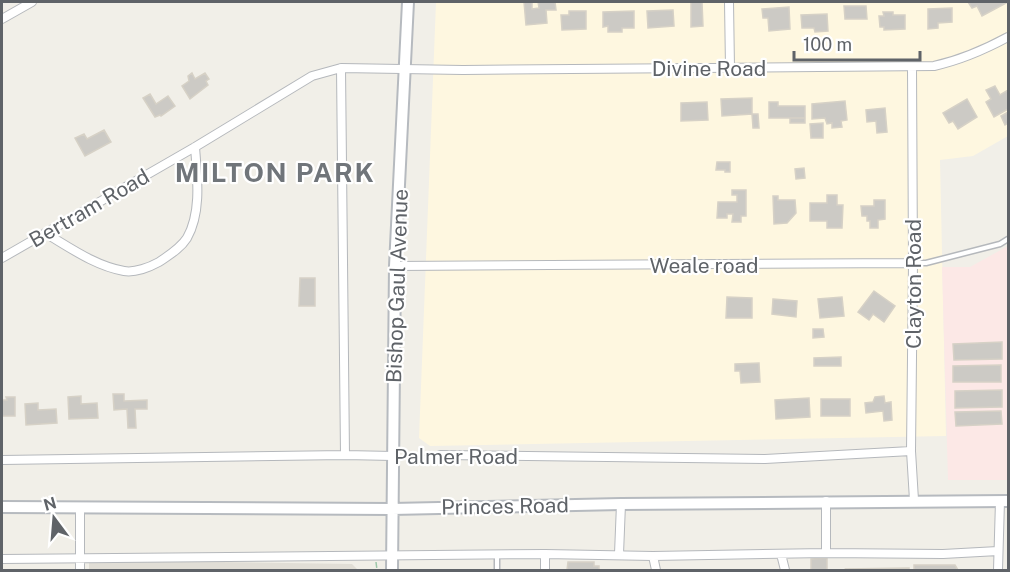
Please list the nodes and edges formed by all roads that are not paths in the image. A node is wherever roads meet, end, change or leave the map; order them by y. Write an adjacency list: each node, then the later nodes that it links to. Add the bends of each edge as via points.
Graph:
1 (32, 2): 4 (street)
2 (408, 2): 9 (main road, Bishop Gaul Avenue)
3 (729, 2): 8 (street)
4 (2, 19)
5 (1008, 37): 6 (street, Divine Road, via 952,62)
6 (912, 67): 8 (street, Divine Road); 14 (street, Clayton Road)
7 (341, 68): 9 (street, Bertram Road); 10 (street, Bertram Road, via 312,76); 17 (street)
8 (730, 68): 9 (street, Divine Road)
9 (404, 70): 15 (main road, Bishop Gaul Avenue)
10 (195, 147): 11 (street, Bertram Road); 11 (street, via 194,219 187,238 175,252 150,267 126,272 102,265)
11 (45, 233): 13 (street, Bertram Road)
12 (1008, 239): 14 (lane, Weale road, via 926,263)
13 (2, 258)
14 (913, 263): 15 (street, Weale road); 16 (street, Clayton Road)
15 (395, 266): 19 (main road, Bishop Gaul Avenue)
16 (911, 451): 18 (street, Palmer Road, via 765,459); 22 (street, Clayton Road)
17 (345, 455): 19 (street, Palmer Road); 20 (street, Palmer Road)
18 (440, 455)
19 (393, 456): 27 (main road, Bishop Gaul Avenue)
20 (2, 459)
21 (826, 501): 22 (main road, Princes Road); 24 (main road, Princes Road); 29 (street)
22 (914, 501): 23 (main road, Princes Road)
23 (1004, 501): 28 (street)
24 (621, 504): 27 (main road, Princes Road); 31 (street)
25 (2, 507): 26 (main road, Princes Road)
26 (80, 507): 27 (main road, Princes Road); 36 (street)
27 (392, 509): 34 (main road, Bishop Gaul Avenue)
28 (998, 551): 29 (street); 44 (street)
29 (826, 553): 32 (street)
30 (545, 554): 31 (street); 33 (street); 41 (street)
31 (619, 554): 35 (street)
32 (781, 554): 35 (street); 43 (street)
33 (497, 555): 34 (street); 40 (lane)
34 (392, 556): 36 (street); 39 (main road, Bishop Gaul Avenue)
35 (653, 556): 42 (street)
36 (80, 558): 37 (street); 38 (street)
37 (2, 559)
38 (80, 570)
39 (392, 570)
40 (497, 570)
41 (545, 570)
42 (656, 570)
43 (785, 570)
44 (998, 570)

